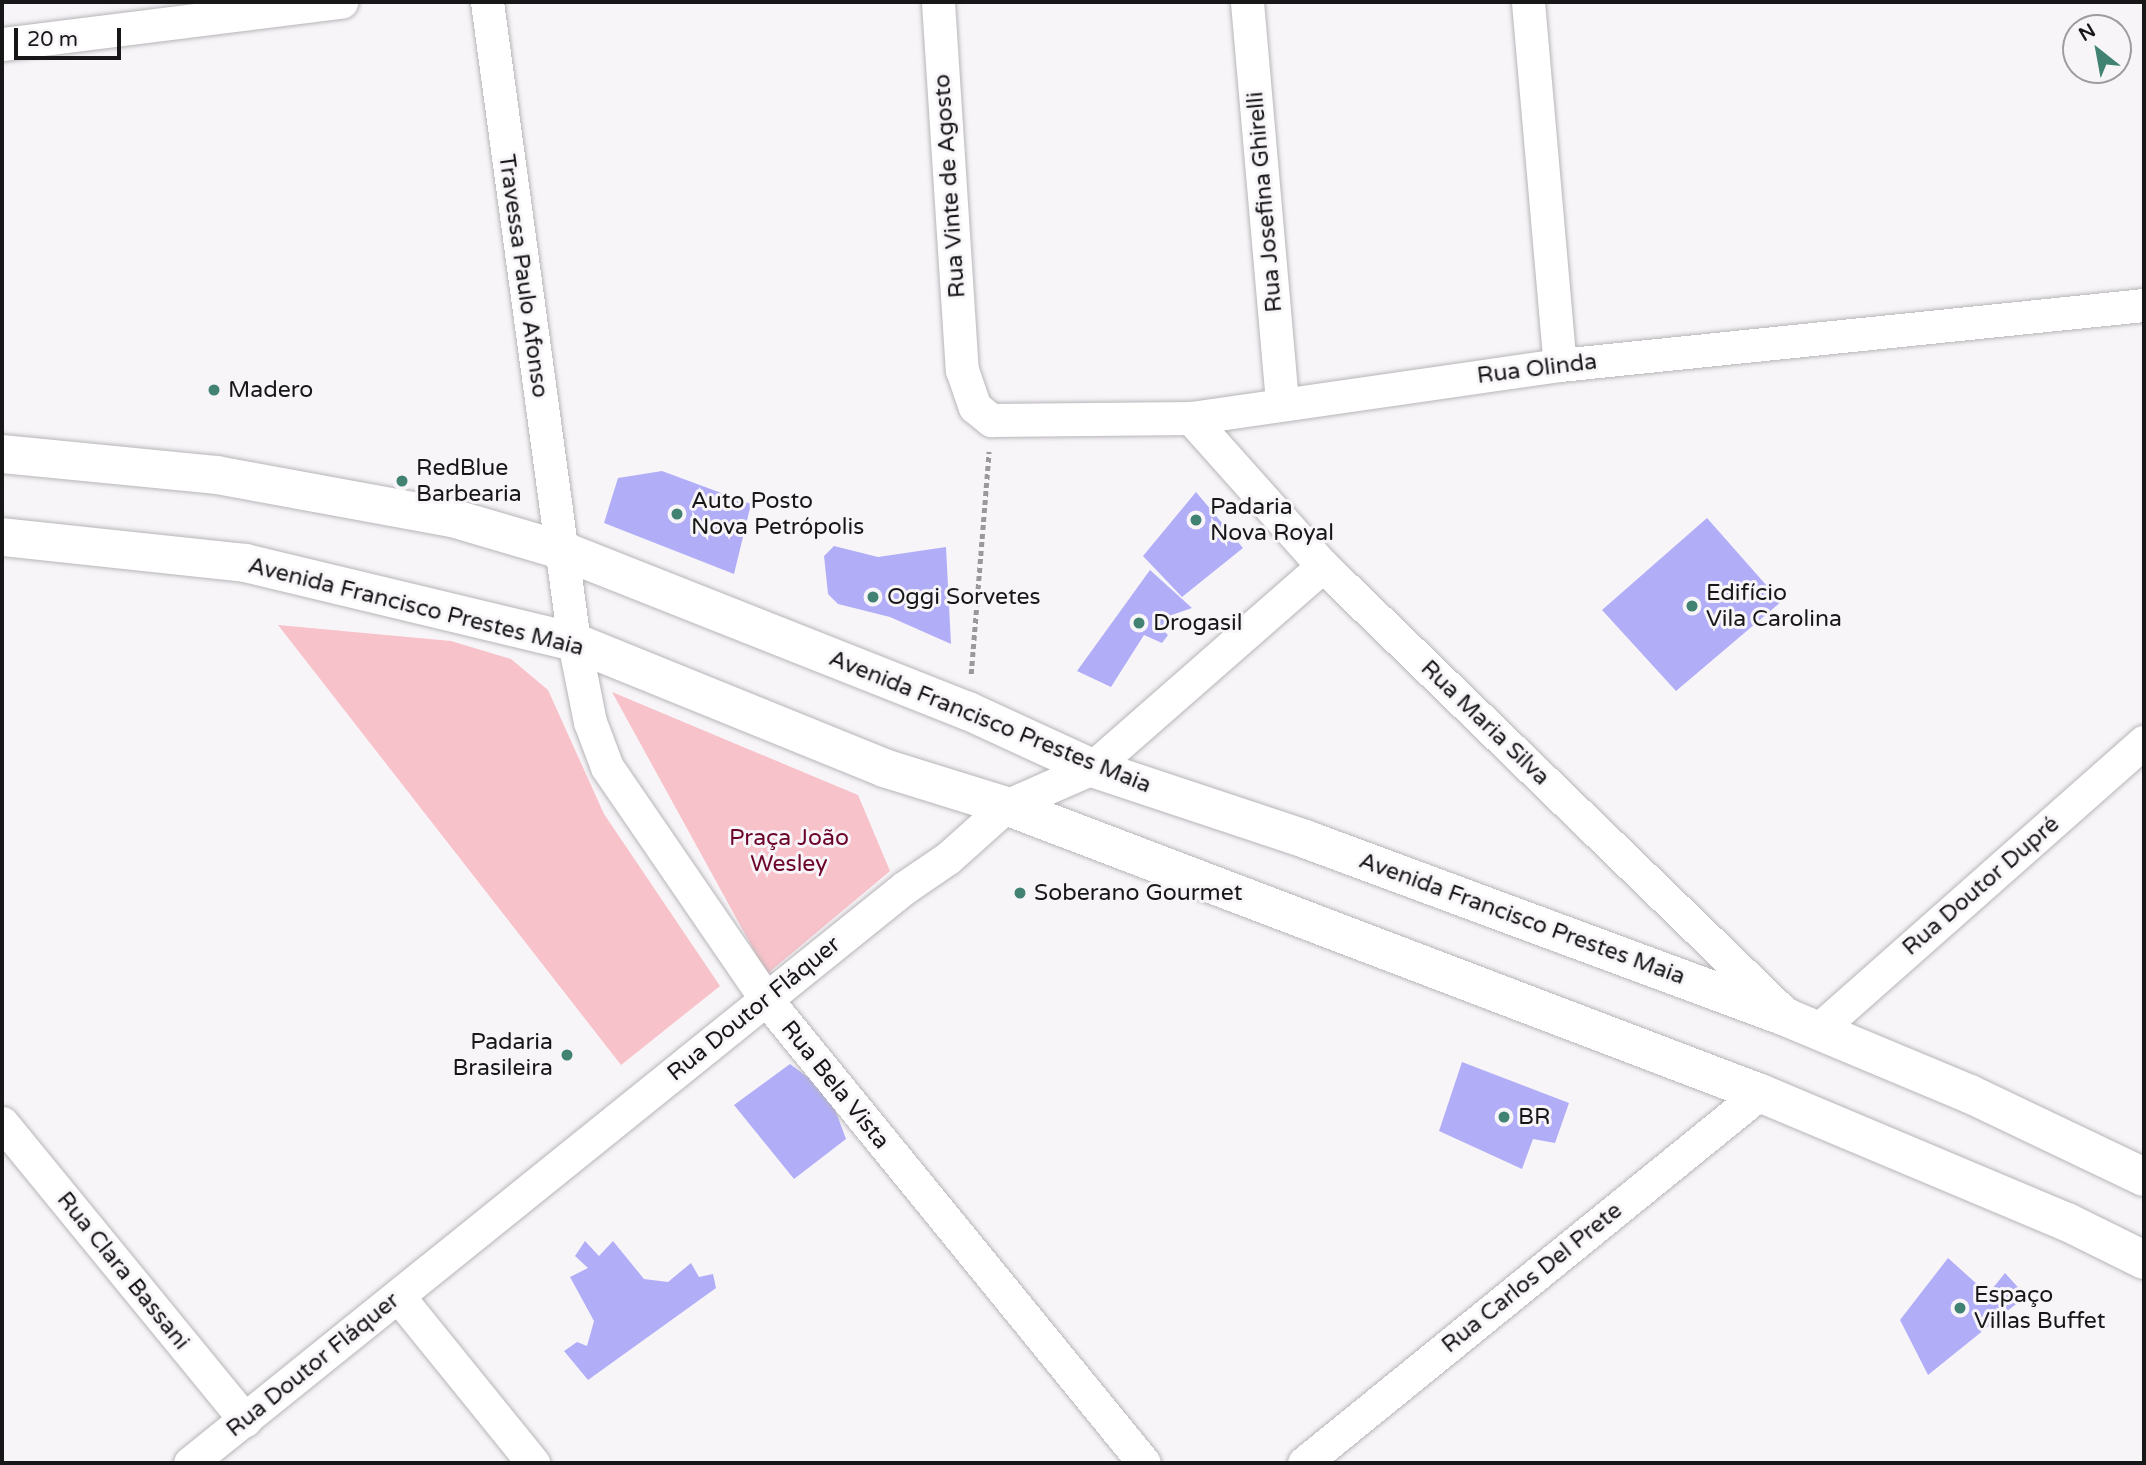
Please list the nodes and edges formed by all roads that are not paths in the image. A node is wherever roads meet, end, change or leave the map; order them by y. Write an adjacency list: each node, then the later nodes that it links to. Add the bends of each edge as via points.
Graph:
1 (341, 2): 6 (street)
2 (487, 2): 14 (street, Travessa Paulo Afonso)
3 (938, 2): 9 (street, Rua Vinte de Agosto)
4 (1247, 2): 10 (street, Rua Josefina Ghirelli)
5 (1528, 2): 8 (street)
6 (2, 44)
7 (2144, 305): 8 (street, Rua Olinda)
8 (1560, 365): 10 (street, Rua Olinda)
9 (962, 370): 11 (street, Rua Olinda, via 975,407 991,420)
10 (1282, 402): 11 (street, Rua Olinda)
11 (1191, 418): 15 (street, Rua Maria Silva)
12 (2, 454): 14 (main road, Avenida Francisco Prestes Maia, via 217,475 452,518)
13 (2, 537): 16 (main road, Avenida Francisco Prestes Maia, via 245,563)
14 (561, 550): 16 (street, Rua Bela Vista); 18 (main road, Avenida Francisco Prestes Maia, via 968,711)
15 (1323, 566): 18 (street, Rua Doutor Fláquer); 21 (street, Rua Maria Silva)
16 (574, 642): 19 (main road, Avenida Francisco Prestes Maia, via 884,768); 20 (street, Rua Bela Vista, via 590,722 607,766)
17 (2144, 742): 21 (street, Rua Doutor Dupré)
18 (1092, 768): 19 (street, Rua Doutor Fláquer); 21 (main road, Avenida Francisco Prestes Maia, via 1305,839)
19 (1006, 807): 20 (street, Rua Doutor Fláquer, via 948,858); 22 (main road, Avenida Francisco Prestes Maia)
20 (766, 999): 26 (street, Rua Doutor Fláquer); 30 (street, Rua Bela Vista)
21 (1803, 1024): 24 (main road, Avenida Francisco Prestes Maia, via 1970,1094)
22 (1760, 1093): 25 (main road, Avenida Francisco Prestes Maia, via 2067,1222); 31 (street, Rua Carlos Del Prete)
23 (2, 1122): 27 (street, Rua Clara Bassani)
24 (2144, 1177)
25 (2144, 1260)
26 (398, 1296): 27 (street, Rua Doutor Fláquer); 29 (street)
27 (245, 1420): 28 (street, Rua Doutor Fláquer)
28 (190, 1463)
29 (533, 1463)
30 (1144, 1463)
31 (1304, 1463)

